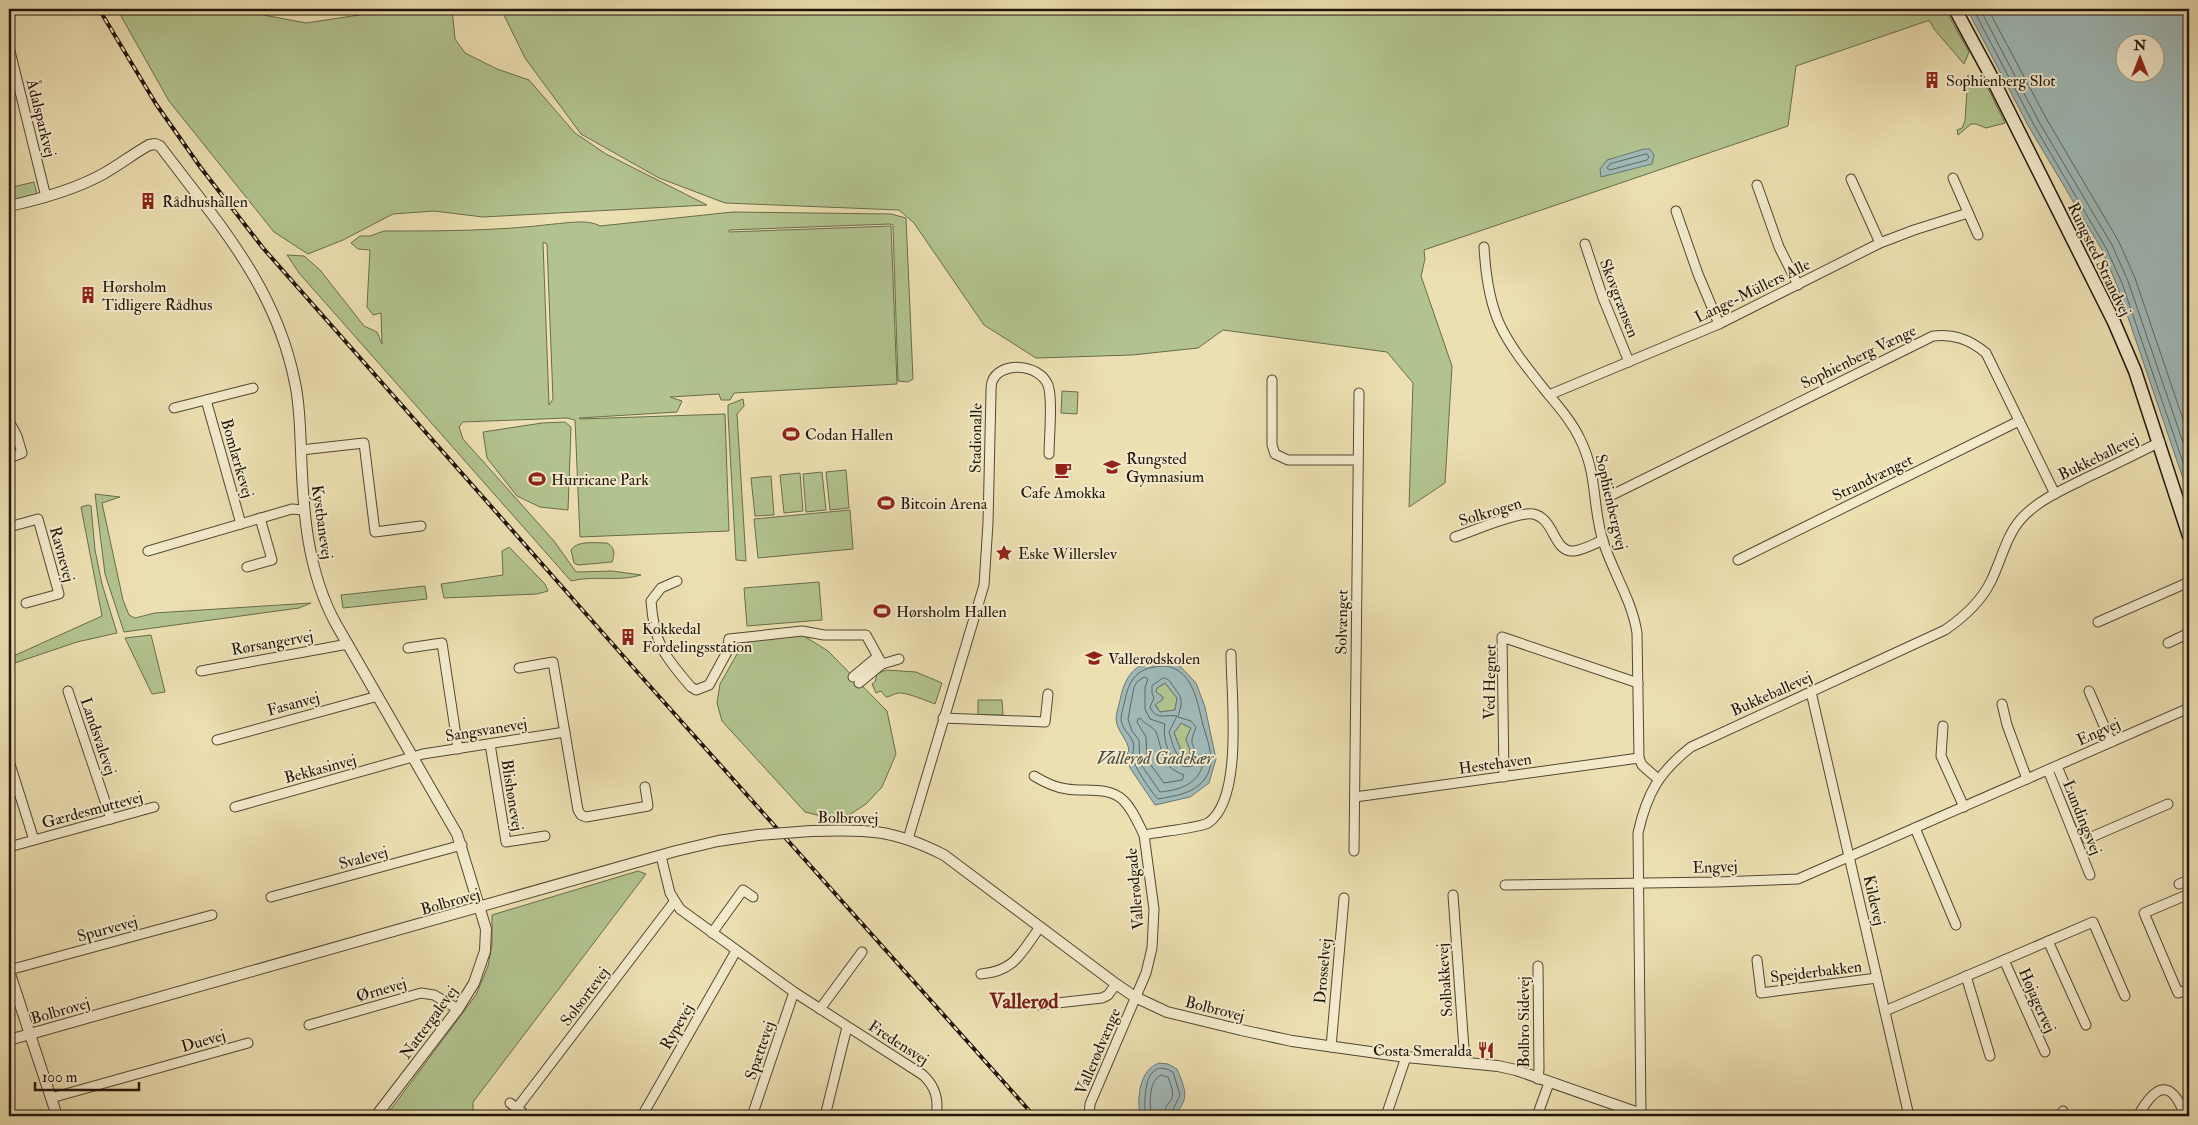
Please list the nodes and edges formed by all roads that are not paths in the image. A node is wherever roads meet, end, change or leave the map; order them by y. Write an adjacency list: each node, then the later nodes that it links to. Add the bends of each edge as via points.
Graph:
1 (1955, 9): 25 (main road, Rungsted Strandvej, via 2114,322)
2 (9, 47): 6 (street, Ådalsparkvej)
3 (1952, 178): 9 (street)
4 (1852, 179): 11 (street)
5 (1758, 185): 14 (street, via 1779,247)
6 (46, 197): 7 (street); 26 (street, Kystbanevej, via 102,174 148,144 160,146 240,252 267,299 290,357 298,406)
7 (9, 206)
8 (1676, 211): 15 (street)
9 (1968, 213): 10 (street); 11 (street, Lange-Müllers Alle)
10 (1978, 235)
11 (1880, 243): 14 (street, Lange-Müllers Alle)
12 (1585, 244): 16 (street, Skovgrænsen)
13 (1484, 247): 20 (street, Sophienbergvej, via 1491,304 1500,327 1513,350)
14 (1798, 285): 15 (street, Lange-Müllers Alle)
15 (1719, 324): 16 (street, Lange-Müllers Alle)
16 (1629, 362): 20 (street, Lange-Müllers Alle)
17 (1272, 380): 29 (street, via 1272,444 1275,454 1288,460)
18 (252, 388): 21 (street, Bomlærkevej)
19 (1358, 393): 29 (street, Solvænget)
20 (1549, 396): 39 (street, Sophienbergvej, via 1569,420 1589,460)
21 (206, 400): 22 (street, Bomlærkevej); 34 (street, Bomlærkevej)
22 (174, 408)
23 (9, 421): 28 (street, via 22,454)
24 (2019, 421): 30 (street, Sophienberg Vænge, via 1986,353 1961,337 1933,336 1612,495); 31 (street, Sophienberg Vænge); 41 (street, Strandvænget)
25 (2160, 442): 31 (street, Bukkeballevej); 37 (main road, Rungsted Strandvej)
26 (300, 450): 32 (street, Kystbanevej); 35 (street, via 364,443 375,532)
27 (1049, 454): 65 (street, Stadionalle, via 1050,394 1045,380 1031,368 1019,366 997,375 992,382 991,394 984,585)
28 (9, 458)
29 (1358, 460): 82 (street, Solvænget)
30 (1608, 486)
31 (2055, 494): 60 (street, Bukkeballevej, via 2034,507 2020,521 1990,582 1964,618 1945,630)
32 (303, 510): 33 (street, via 292,509); 49 (street, Kystbanevej, via 306,536 320,588)
33 (260, 518): 34 (street); 42 (street, via 272,560)
34 (241, 524): 40 (street)
35 (421, 526)
36 (9, 527): 45 (street, Ravnevej, via 38,519 59,594)
37 (2189, 536)
38 (1455, 537): 39 (street, Solkrogen, via 1525,514 1541,517 1547,522 1565,550 1576,551)
39 (1603, 540): 57 (street, Sophienbergvej, via 1634,615)
40 (148, 551)
41 (1738, 560)
42 (247, 567)
43 (677, 581): 53 (street, via 661,588 651,601 652,615 657,638 667,660 696,690 710,685 724,659 729,639 802,631 824,635 866,635)
44 (2189, 582): 46 (street)
45 (26, 603)
46 (2098, 622)
47 (2189, 634): 48 (street)
48 (2168, 643)
49 (348, 644): 55 (street, Rørsangervej); 62 (street, Kystbanevej)
50 (408, 648): 71 (street, via 442,643)
51 (1231, 654): 89 (street, Vallerødgade, via 1232,765 1225,801 1207,824)
52 (899, 659): 53 (street)
53 (879, 661): 56 (street)
54 (519, 668): 67 (street, via 553,662)
55 (201, 670)
56 (856, 680)
57 (1638, 683): 73 (street, Sophienbergvej); 78 (street, Ved Hegnet, via 1502,637)
58 (68, 691): 87 (street, Landsvalevej)
59 (2089, 691): 69 (street)
60 (1811, 692): 79 (street, Bukkeballevej, via 1691,747); 97 (street, Kildevej)
61 (1048, 694): 65 (street, via 1044,722)
62 (378, 696): 68 (street, Fasanvej); 72 (street, Kystbanevej)
63 (2002, 704): 80 (street)
64 (2189, 708): 69 (street, Engvej)
65 (943, 718): 91 (street, Stadionalle)
66 (1943, 726): 84 (street, via 1941,756)
67 (565, 732): 70 (street, Sangsvanevej); 81 (street, via 581,815 586,817 648,806)
68 (217, 740)
69 (2111, 742): 75 (street, Engvej)
70 (490, 744): 71 (street, Sangsvanevej); 90 (street, Blishønevej, via 506,842)
71 (458, 749): 72 (street, Sangsvanevej)
72 (413, 758): 86 (street, Bekkasinvej); 93 (street, Kystbanevej)
73 (1639, 758): 78 (street, Hestehaven); 79 (street)
74 (9, 761): 92 (street)
75 (2057, 766): 76 (street, Engvej); 83 (street, via 2087,840)
76 (2048, 770): 80 (street, Engvej); 98 (street, Lundingsvej)
77 (1034, 776): 89 (street, Vallerødgade, via 1066,789 1117,795 1130,807)
78 (1504, 777): 82 (street, Hestehaven)
79 (1658, 779): 100 (street, Bukkeballevej, via 1649,796 1638,833)
80 (2027, 779): 84 (street, Engvej)
81 (645, 787)
82 (1355, 797): 95 (street, Solvænget)
83 (2168, 804)
84 (1964, 806): 88 (street, Engvej)
85 (154, 807): 87 (street, Gærdesmuttevej)
86 (234, 807)
87 (112, 819): 92 (street, Gærdesmuttevej)
88 (1916, 828): 97 (street, Engvej); 111 (street)
89 (1144, 835): 128 (street, Vallerødgade, via 1154,933 1146,972)
90 (545, 836)
91 (908, 839): 96 (street, Bolbrovej, bridge, via 871,830 812,831 718,841); 112 (street, Bolbrovej, via 946,856)
92 (34, 840): 94 (street, Gærdesmuttevej)
93 (462, 845): 105 (street, Svalevej); 109 (street, Kystbanevej)
94 (9, 847)
95 (1354, 851)
96 (661, 856): 108 (street); 109 (street, Bolbrovej)
97 (1849, 857): 100 (street, Engvej, via 1791,880); 123 (street, Kildevej)
98 (2090, 875)
99 (2189, 880): 102 (street)
100 (1639, 883): 101 (street, Engvej); 157 (street, Bukkeballevej)
101 (1505, 884)
102 (2179, 884)
103 (2189, 894): 125 (street, via 2144,913 2178,994)
104 (1453, 895): 143 (street, Solbakkevej)
105 (272, 897)
106 (753, 897): 113 (street, via 743,890)
107 (1344, 898): 139 (street, Drosselvej)
108 (674, 902): 113 (street, Fredensvej); 147 (street, Solsortevej)
109 (480, 908): 131 (street, Nattergalevej, via 486,929 485,951 474,983); 136 (street, Bolbrovej)
110 (212, 915): 120 (street, Spurvevej)
111 (1956, 925)
112 (1040, 927): 121 (street, via 1015,962 995,973); 124 (street, Bolbrovej)
113 (712, 933): 115 (street, Fredensvej)
114 (2048, 941): 118 (street, Højagervej); 127 (street, Højagervej, via 2093,922); 134 (street, Højagervej)
115 (736, 950): 126 (street, Fredensvej); 150 (street, Rypevej)
116 (862, 952): 130 (street)
117 (1757, 960): 123 (street, Spejderbakken, via 1761,993)
118 (2004, 960): 122 (street, Højagervej); 140 (street, Højagervej)
119 (1538, 966): 144 (street, Bolbro Sidevej)
120 (9, 970): 136 (street)
121 (981, 974)
122 (1966, 976): 132 (street, Højagervej); 141 (street)
123 (1877, 978): 132 (street, Kildevej)
124 (1116, 984): 128 (street, Bolbrovej); 129 (street, via 1102,998)
125 (2189, 989)
126 (794, 992): 130 (street, Fredensvej); 151 (street, Spættevej)
127 (2124, 996)
128 (1135, 997): 139 (street, Bolbrovej, via 1167,1012); 154 (street, Vallerødvænge, via 1090,1104)
129 (1039, 1005)
130 (820, 1009): 135 (street, Fredensvej)
131 (458, 1010): 133 (street, Ørnevej, via 434,995 421,994); 149 (street, Nattergalevej)
132 (1884, 1011): 158 (street, Kildevej)
133 (309, 1025)
134 (2086, 1025)
135 (847, 1027): 152 (street); 153 (street, Fredensvej, via 923,1075 937,1098)
136 (30, 1034): 137 (street, Bolbrovej); 146 (street)
137 (9, 1040)
138 (248, 1043): 146 (street, Duevej)
139 (1331, 1047): 142 (street, Bolbrovej)
140 (2045, 1052)
141 (1990, 1056)
142 (1406, 1057): 143 (street, Bolbrovej); 155 (street)
143 (1465, 1063): 144 (street, Bolbrovej, via 1498,1066)
144 (1538, 1079): 145 (street, Bolbrovej)
145 (1549, 1083): 156 (street); 157 (street, Bolbrovej)
146 (51, 1098): 148 (street)
147 (516, 1108)
148 (57, 1116)
149 (376, 1116)
150 (642, 1116)
151 (752, 1116)
152 (825, 1116)
153 (936, 1116)
154 (1089, 1116)
155 (1386, 1116)
156 (1537, 1116)
157 (1643, 1116)
158 (1909, 1116)
159 (2138, 1116): 160 (street, via 2148,1099 2155,1092 2164,1090 2172,1092 2178,1099)
160 (2185, 1116)

